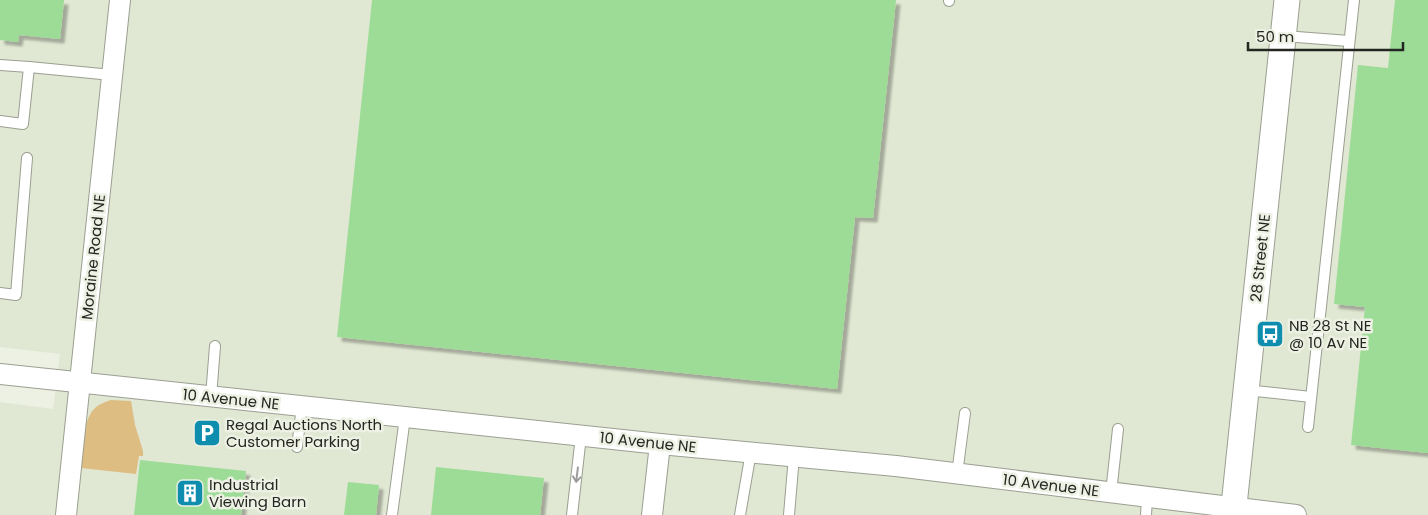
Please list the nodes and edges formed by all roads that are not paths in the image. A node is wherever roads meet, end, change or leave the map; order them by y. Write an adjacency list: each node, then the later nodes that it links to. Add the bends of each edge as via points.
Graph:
1 (120, 0): 8 (street, Moraine Road NE)
2 (1287, 0): 4 (street, 28 Street NE)
3 (1354, 0): 5 (lane)
4 (1284, 36): 5 (lane); 15 (street, 28 Street NE)
5 (1349, 42): 17 (lane)
6 (0, 65): 7 (lane)
7 (29, 67): 8 (lane); 9 (lane, via 23,124)
8 (112, 75): 14 (street, Moraine Road NE)
9 (0, 121)
10 (27, 158): 11 (lane, via 16,295)
11 (0, 293)
12 (215, 346): 16 (lane)
13 (0, 374): 14 (street, 10 Avenue NE)
14 (80, 383): 16 (street, 10 Avenue NE); 32 (street, Moraine Road NE)
15 (1246, 390): 17 (lane); 31 (street, 28 Street NE)
16 (210, 396): 18 (street, 10 Avenue NE)
17 (1311, 397): 21 (lane)
18 (302, 406): 20 (street, 10 Avenue NE); 25 (lane)
19 (965, 413): 28 (lane)
20 (405, 417): 23 (street, 10 Avenue NE); 33 (lane)
21 (1308, 427)
22 (1118, 429): 29 (lane)
23 (581, 436): 24 (street, 10 Avenue NE); 34 (lane, one-way to 34)
24 (660, 444): 26 (street, 10 Avenue NE); 35 (street)
25 (297, 447)
26 (751, 452): 27 (street, 10 Avenue NE); 36 (lane)
27 (794, 456): 28 (street, 10 Avenue NE); 37 (lane)
28 (957, 474): 29 (street, 10 Avenue NE)
29 (1111, 493): 30 (street, 10 Avenue NE)
30 (1147, 506): 31 (street, 10 Avenue NE)
31 (1234, 511): 38 (street, 10 Avenue NE)
32 (66, 515)
33 (392, 515)
34 (572, 515)
35 (652, 515)
36 (740, 515)
37 (789, 515)
38 (1296, 515)

